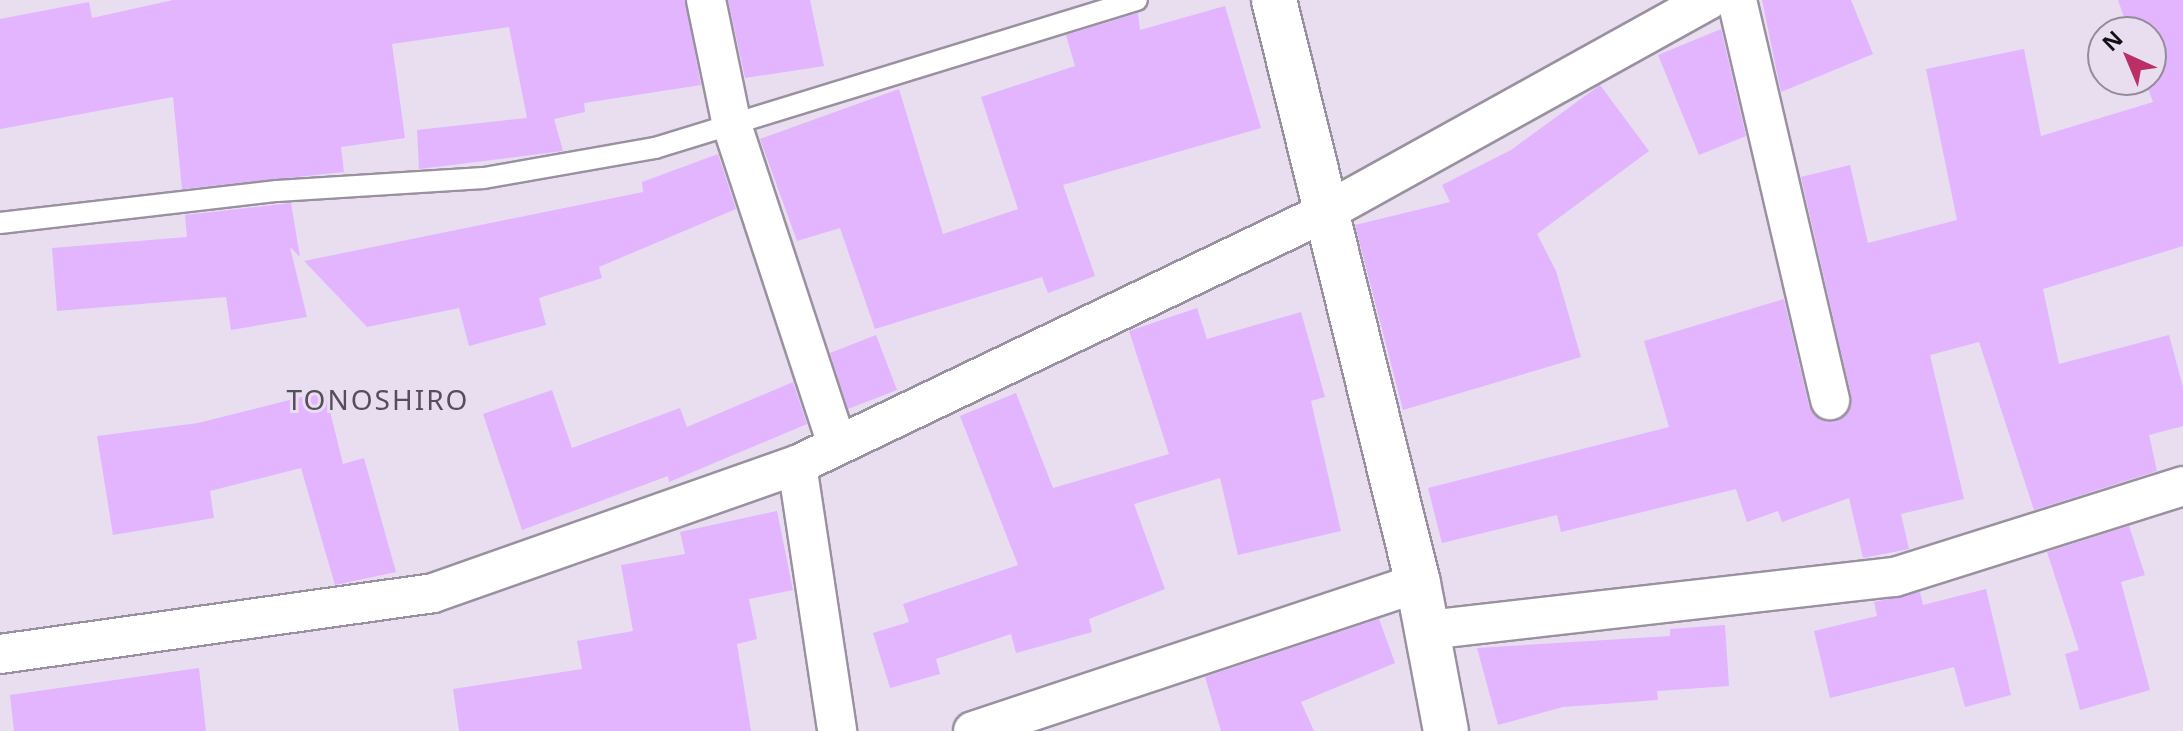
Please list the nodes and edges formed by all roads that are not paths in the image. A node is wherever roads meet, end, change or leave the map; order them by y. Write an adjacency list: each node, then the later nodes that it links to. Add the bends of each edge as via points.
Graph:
1 (706, 0): 6 (street)
2 (1137, 0): 6 (lane)
3 (1274, 0): 7 (street)
4 (1709, 0): 7 (street)
5 (1737, 0): 9 (street)
6 (732, 125): 8 (lane, via 655,148 484,178 277,191); 10 (street)
7 (1326, 212): 10 (street); 13 (street)
8 (0, 223)
9 (1830, 400)
10 (837, 445): 11 (street)
11 (797, 465): 15 (street, via 433,593); 16 (street)
12 (2183, 486): 14 (street, via 1895,577)
13 (1418, 583): 14 (street); 17 (street)
14 (1428, 630): 18 (street)
15 (0, 654)
16 (837, 731)
17 (973, 731)
18 (1446, 731)

